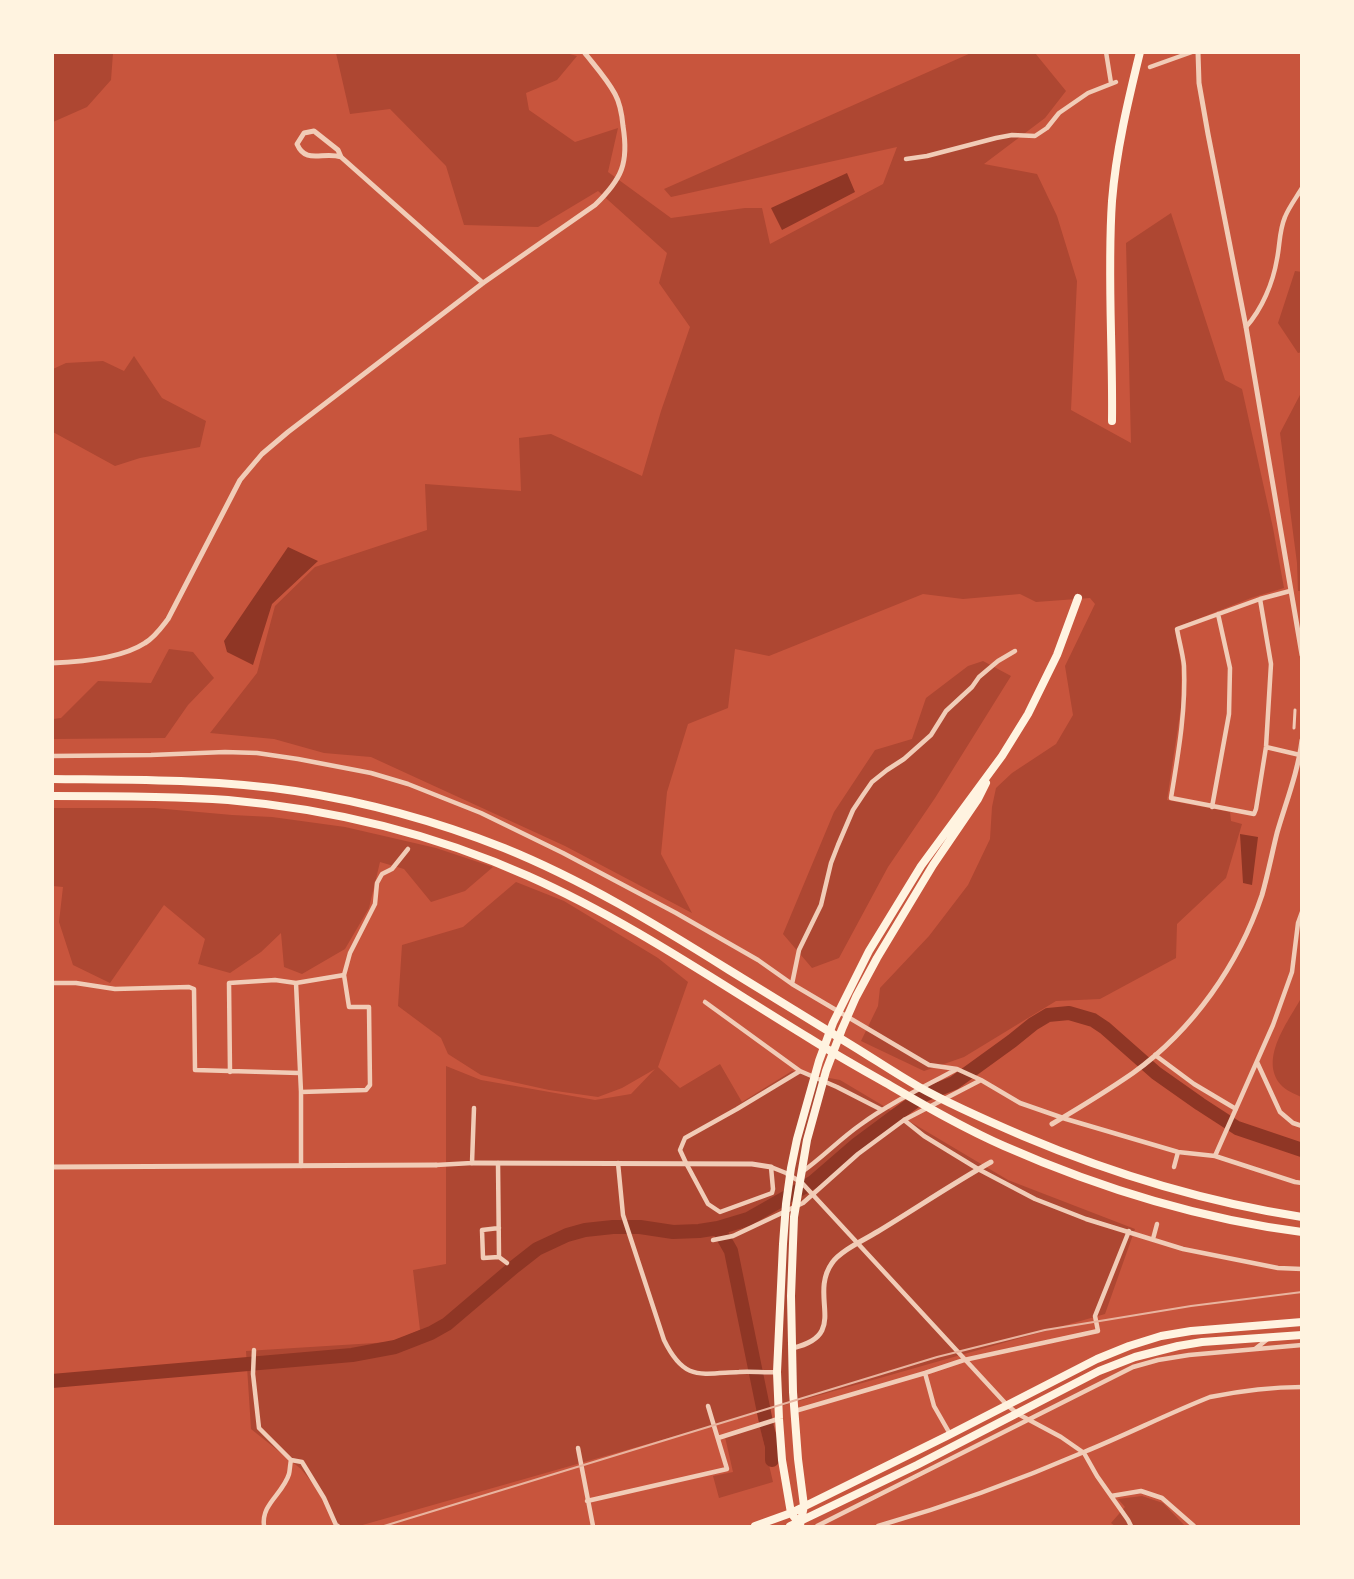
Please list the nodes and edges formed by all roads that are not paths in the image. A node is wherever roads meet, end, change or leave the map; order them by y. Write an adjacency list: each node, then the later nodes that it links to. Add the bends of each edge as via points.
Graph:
1 (584, 52): 10 (street, via 616,95 622,115 626,151 620,175 595,205)
2 (1106, 52): 8 (street, via 1114,82 1088,93 1035,136 1012,135)
3 (1140, 52): 12 (highway, via 1124,119 1112,198)
4 (1192, 52): 6 (street)
5 (1198, 52): 11 (street, via 1206,124)
6 (1150, 67)
7 (341, 157): 7 (street, via 309,157 300,152 297,144 304,133 314,131); 10 (street)
8 (906, 159)
9 (1302, 188): 11 (street, via 1285,216 1270,284 1257,315)
10 (483, 283): 19 (street, via 262,454 240,480 168,619 146,643 127,652)
11 (1246, 327): 13 (street)
12 (1112, 421)
13 (1290, 591): 15 (street); 18 (street)
14 (1078, 598): 26 (highway, via 1057,655)
15 (1260, 599): 16 (street); 23 (street, via 1271,664)
16 (1218, 614): 29 (street, via 1230,668 1229,714); 29 (street, via 1177,629 1184,664 1184,707 1171,798)
17 (1016, 651): 35 (street, via 979,677 946,711 931,735 873,782 863,795 831,863 821,905 799,951)
18 (1302, 655)
19 (52, 663)
20 (1294, 710): 21 (street)
21 (1293, 728)
22 (1302, 740): 24 (street)
23 (1266, 747): 24 (street); 29 (street, via 1254,814)
24 (1301, 755): 37 (street, via 1262,894 1233,961 1193,1017)
25 (52, 756): 35 (street, via 257,753 371,773 408,784 481,813 563,853 676,913)
26 (1002, 756): 83 (highway, via 877,958 856,997 826,1071 810,1129 794,1217); 89 (highway, via 921,866 869,951 819,1061 791,1168)
27 (52, 779): 68 (highway, via 223,783 295,791 353,801 459,831 556,870 614,901 952,1104 1056,1150 1165,1187)
28 (52, 796): 72 (highway, via 189,798 268,804 370,823 450,846 529,877 620,923 813,1041 1003,1146 1153,1200)
29 (1212, 807)
30 (408, 849): 32 (street, via 377,882 375,903 350,953)
31 (1302, 912): 38 (street, via 1292,972)
32 (344, 975): 34 (street); 44 (street, via 349,1007 369,1007 370,1085 366,1090)
33 (52, 983): 41 (street, via 115,989 194,989 195,1070)
34 (296, 983): 41 (street, via 229,983); 42 (street)
35 (792, 984): 39 (street, via 929,1065)
36 (705, 1002): 40 (street)
37 (1154, 1056): 46 (street); 48 (street)
38 (1257, 1062): 46 (street); 51 (street, via 1280,1112)
39 (957, 1069): 43 (street); 47 (street)
40 (800, 1071): 47 (street); 58 (street, via 686,1138 680,1150)
41 (230, 1072): 42 (street)
42 (299, 1072): 44 (street)
43 (981, 1080): 48 (street, via 1020,1103); 49 (street)
44 (301, 1092): 60 (street)
45 (474, 1108): 55 (street)
46 (1236, 1109): 53 (street)
47 (882, 1110): 65 (street)
48 (1062, 1118): 50 (street); 52 (street)
49 (904, 1119): 64 (street); 67 (street)
50 (1052, 1124)
51 (1302, 1126)
52 (1178, 1152): 53 (street); 63 (street)
53 (1215, 1156): 66 (street)
54 (991, 1162): 64 (street)
55 (472, 1163): 56 (street); 59 (street)
56 (498, 1163): 57 (street); 70 (street)
57 (618, 1163): 58 (street); 89 (street, via 623,1215 671,1355 684,1368 701,1374)
58 (686, 1163): 62 (street); 62 (street, via 708,1204 720,1212 772,1193)
59 (436, 1165): 60 (street)
60 (301, 1166): 61 (street)
61 (52, 1167)
62 (771, 1167): 65 (street)
63 (1174, 1167)
64 (978, 1169): 71 (street, via 1035,1199); 75 (street)
65 (794, 1178): 67 (street)
66 (1302, 1183)
67 (814, 1195): 74 (street, via 733,1236); 75 (street)
68 (1302, 1217)
69 (1157, 1224): 73 (street)
70 (499, 1228): 76 (street); 76 (street, via 482,1230 483,1258)
71 (1129, 1231): 73 (street); 86 (street, via 1095,1317 1098,1331)
72 (1302, 1232)
73 (1153, 1239): 78 (street, via 1183,1249)
74 (713, 1240)
75 (858, 1244): 83 (street, via 833,1261 827,1272 823,1286 825,1324 820,1334 813,1342); 86 (street)
76 (499, 1257): 77 (street)
77 (507, 1263)
78 (1302, 1269)
79 (1302, 1322): 92 (highway, via 1191,1331 1150,1340 1097,1359)
80 (1302, 1335): 81 (highway)
81 (1269, 1338): 84 (street); 87 (highway, via 1178,1346)
82 (1302, 1345): 84 (street)
83 (792, 1348): 94 (highway)
84 (1255, 1349): 88 (street, via 1189,1355)
85 (254, 1350): 103 (street, via 259,1428)
86 (964, 1360): 90 (street); 92 (street)
87 (1118, 1364): 88 (street); 95 (highway)
88 (1133, 1368): 97 (street)
89 (777, 1372): 96 (highway)
90 (925, 1373): 94 (street); 98 (street, via 934,1406)
91 (1302, 1387): 101 (street, via 1210,1397)
92 (1007, 1405): 95 (street); 98 (highway)
93 (708, 1406): 99 (street)
94 (794, 1412): 109 (highway)
95 (1018, 1414): 97 (street); 102 (highway)
96 (777, 1419): 99 (street); 110 (highway)
97 (1030, 1420): 101 (street); 104 (street)
98 (950, 1434): 109 (highway)
99 (718, 1438): 107 (street, via 727,1469)
100 (578, 1448): 107 (street)
101 (1084, 1453): 105 (street); 118 (street, via 988,1491)
102 (931, 1457): 104 (street); 106 (highway)
103 (291, 1460): 112 (street, via 289,1474 263,1518); 113 (street, via 302,1462)
104 (928, 1471): 108 (street)
105 (1111, 1496): 119 (street); 120 (street, via 1141,1491 1162,1498)
106 (849, 1499): 108 (street); 111 (highway)
107 (587, 1500): 114 (street)
108 (864, 1503): 117 (street)
109 (804, 1506): 110 (highway); 111 (highway)
110 (791, 1513): 111 (highway); 115 (highway)
111 (800, 1525): 116 (highway)
112 (264, 1527)
113 (338, 1527)
114 (593, 1527)
115 (755, 1527)
116 (790, 1527)
117 (817, 1527)
118 (878, 1527)
119 (1131, 1527)
120 (1194, 1527)

